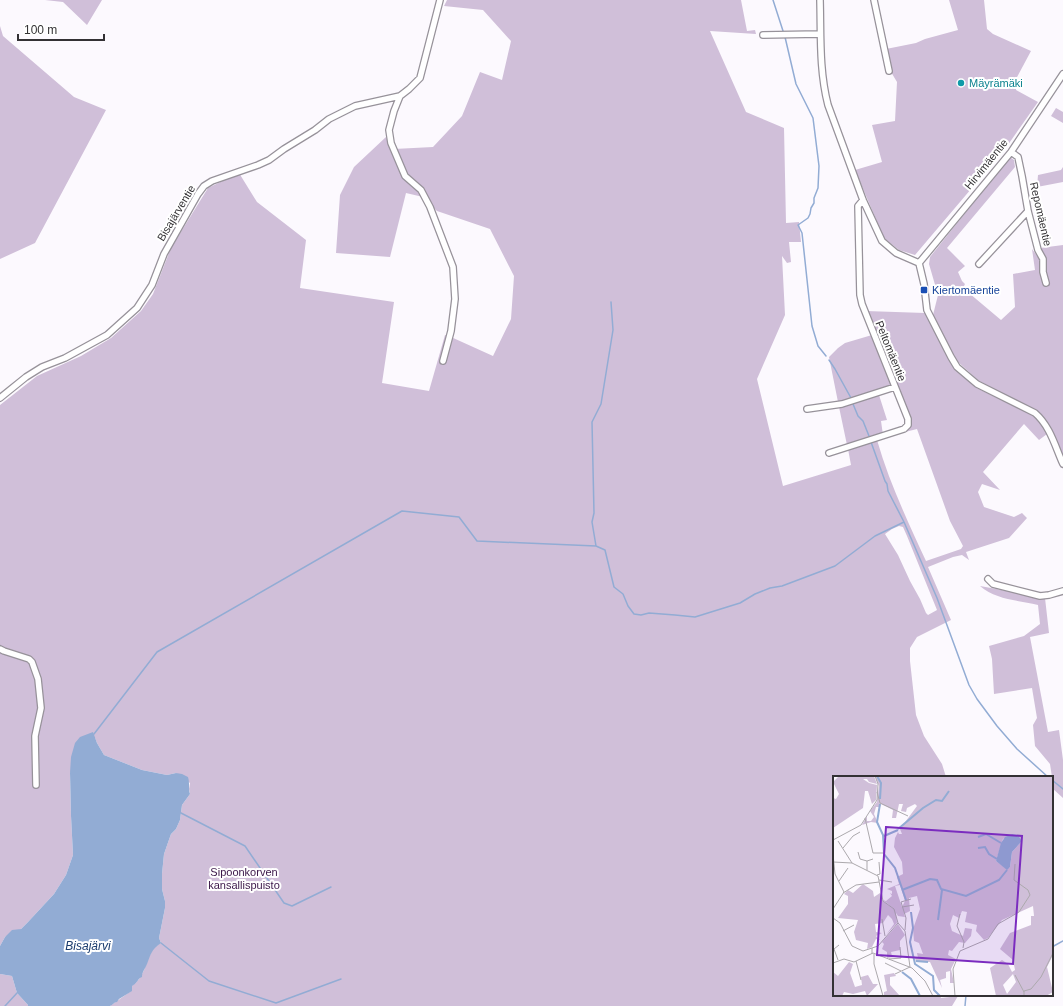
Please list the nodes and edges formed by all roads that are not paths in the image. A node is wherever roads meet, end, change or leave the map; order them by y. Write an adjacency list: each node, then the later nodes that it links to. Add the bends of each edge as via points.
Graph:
1 (440, 0): 8 (street, Bisajärventie, via 420,78)
2 (820, 0): 4 (street)
3 (874, 0): 6 (street)
4 (820, 34): 5 (street); 10 (street, via 825,93)
5 (763, 35)
6 (890, 71)
7 (1063, 74): 9 (street, Hirvimäentie)
8 (400, 96): 15 (street, via 389,130 390,143 405,176 421,190 430,207 453,267 455,298 451,331); 17 (street, Bisajärventie, via 355,106 269,160 204,186 164,254 152,285 137,308 107,335 26,376)
9 (1011, 152): 11 (street, Repomäentie, via 1018,157); 12 (street, Hirvimäentie)
10 (863, 200): 12 (street, via 882,241 896,253); 16 (street, Peltomäentie, via 858,206 860,295)
11 (1028, 211): 13 (street); 14 (street, Repomäentie, via 1038,250 1043,259)
12 (919, 263): 20 (street, via 927,310 957,367 977,384 1035,413 1045,424)
13 (979, 264)
14 (1046, 283)
15 (443, 361)
16 (895, 387): 18 (street, via 842,404); 19 (street, Peltomäentie, via 908,425 904,429)
17 (0, 398)
18 (807, 409)
19 (829, 453)
20 (1063, 464)
21 (988, 579): 22 (street, via 993,584 1040,596)
22 (1063, 591)
23 (0, 649): 24 (street, via 29,659 38,679 41,708 35,736)
24 (36, 785)

